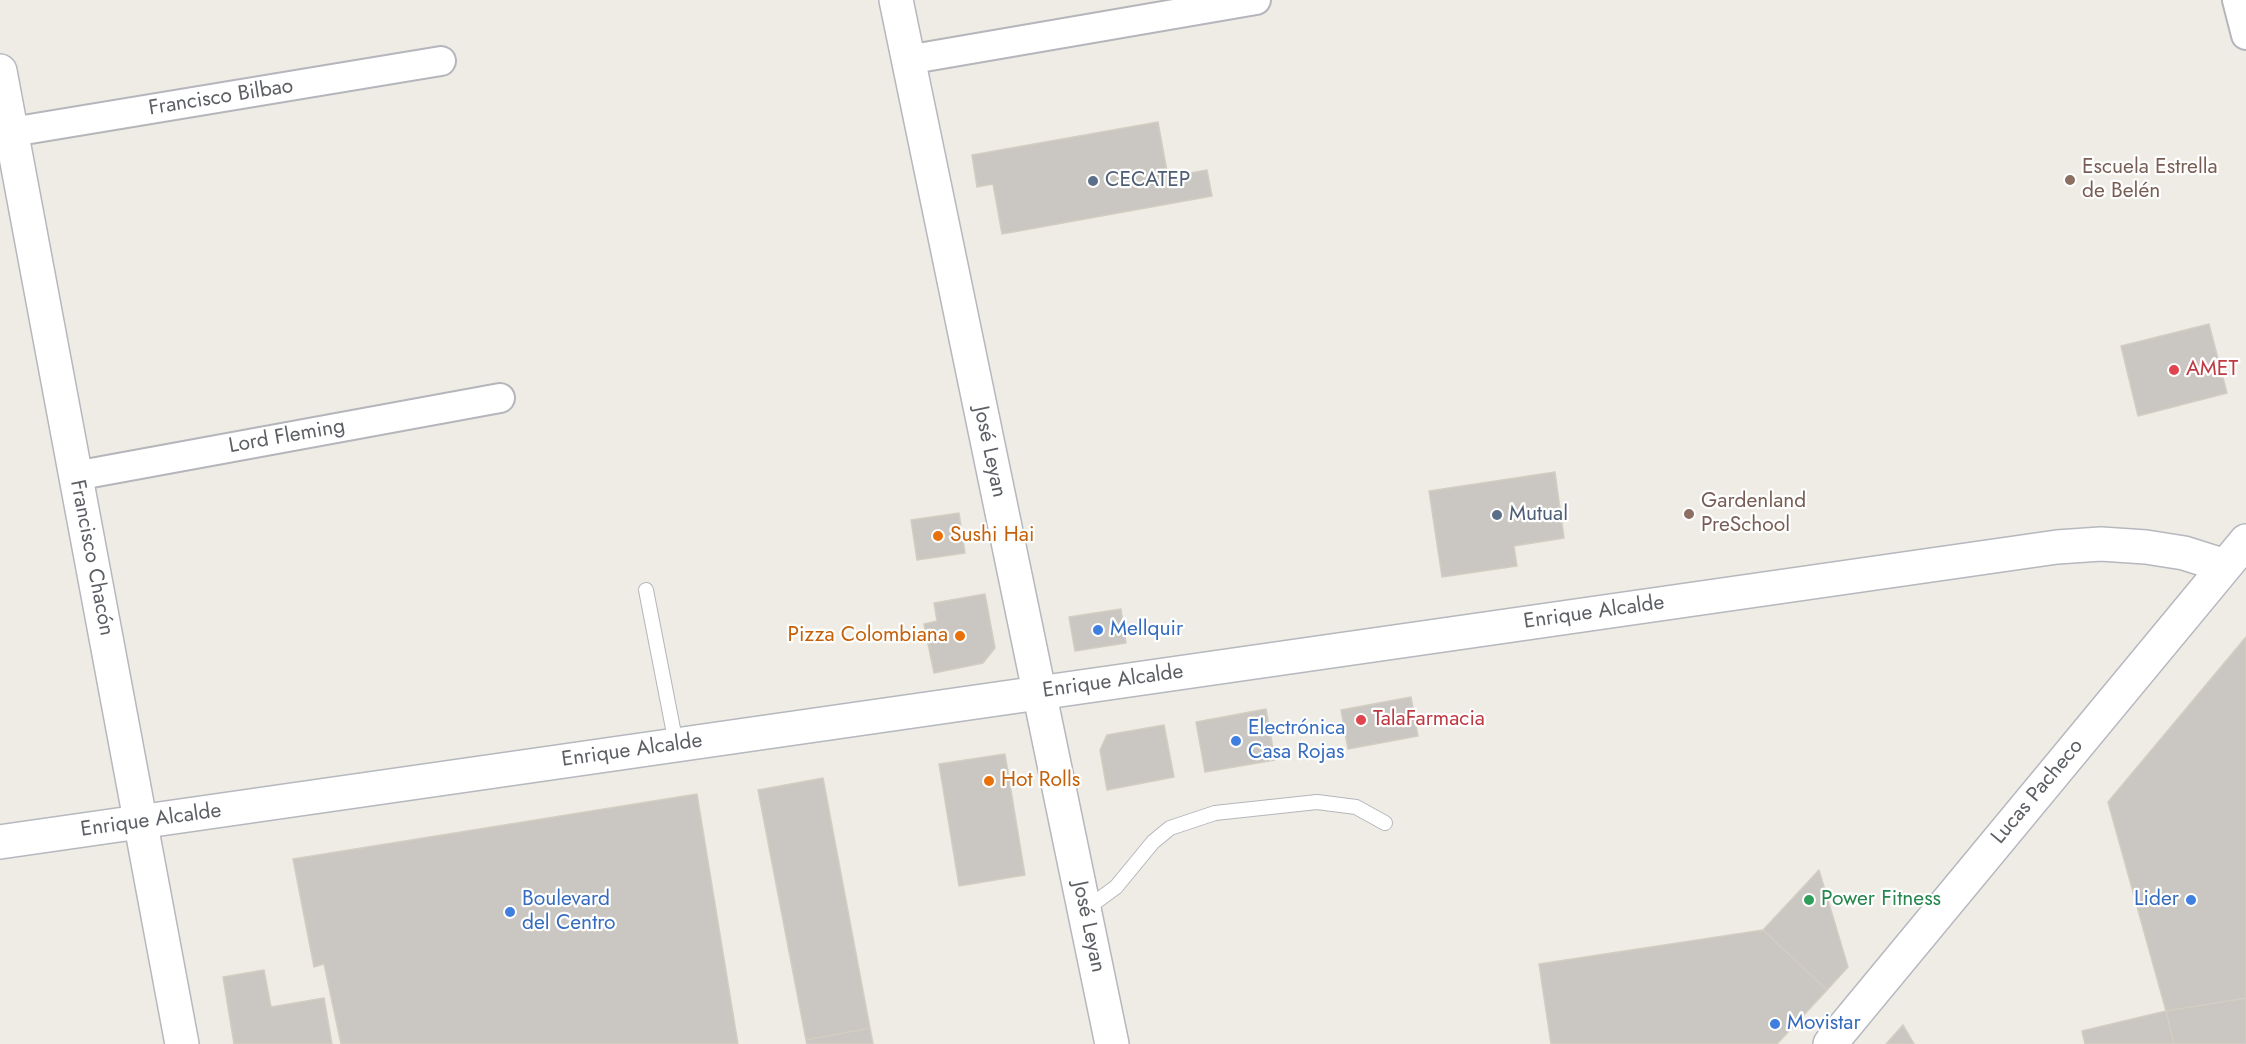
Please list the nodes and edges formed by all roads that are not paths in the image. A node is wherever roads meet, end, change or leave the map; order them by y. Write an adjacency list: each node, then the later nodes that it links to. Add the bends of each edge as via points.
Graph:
1 (896, 0): 5 (street, José Leyan)
2 (1256, 0): 5 (street)
3 (2236, 0): 4 (street)
4 (2246, 35)
5 (907, 60): 14 (street, José Leyan)
6 (441, 61): 8 (street, Francisco Bilbao)
7 (0, 71): 8 (street, Francisco Chacón)
8 (5, 133): 10 (street, Francisco Chacón)
9 (500, 398): 10 (street, Lord Fleming)
10 (75, 476): 16 (street, Francisco Chacón)
11 (2246, 541): 12 (street, Lucas Pacheco)
12 (2225, 566): 14 (street, Enrique Alcalde, via 2184,553 2146,547 2057,547); 22 (street, Lucas Pacheco)
13 (646, 590): 15 (lane)
14 (1039, 693): 15 (street, Enrique Alcalde); 19 (street, José Leyan)
15 (676, 744): 16 (street, Enrique Alcalde)
16 (141, 823): 18 (street, Enrique Alcalde); 20 (street, Francisco Chacón)
17 (1385, 823): 19 (lane, via 1356,807 1317,802 1215,813 1170,828 1153,842 1116,887)
18 (0, 842)
19 (1084, 910): 21 (street, José Leyan)
20 (182, 1044)
21 (1112, 1044)
22 (1830, 1044)

